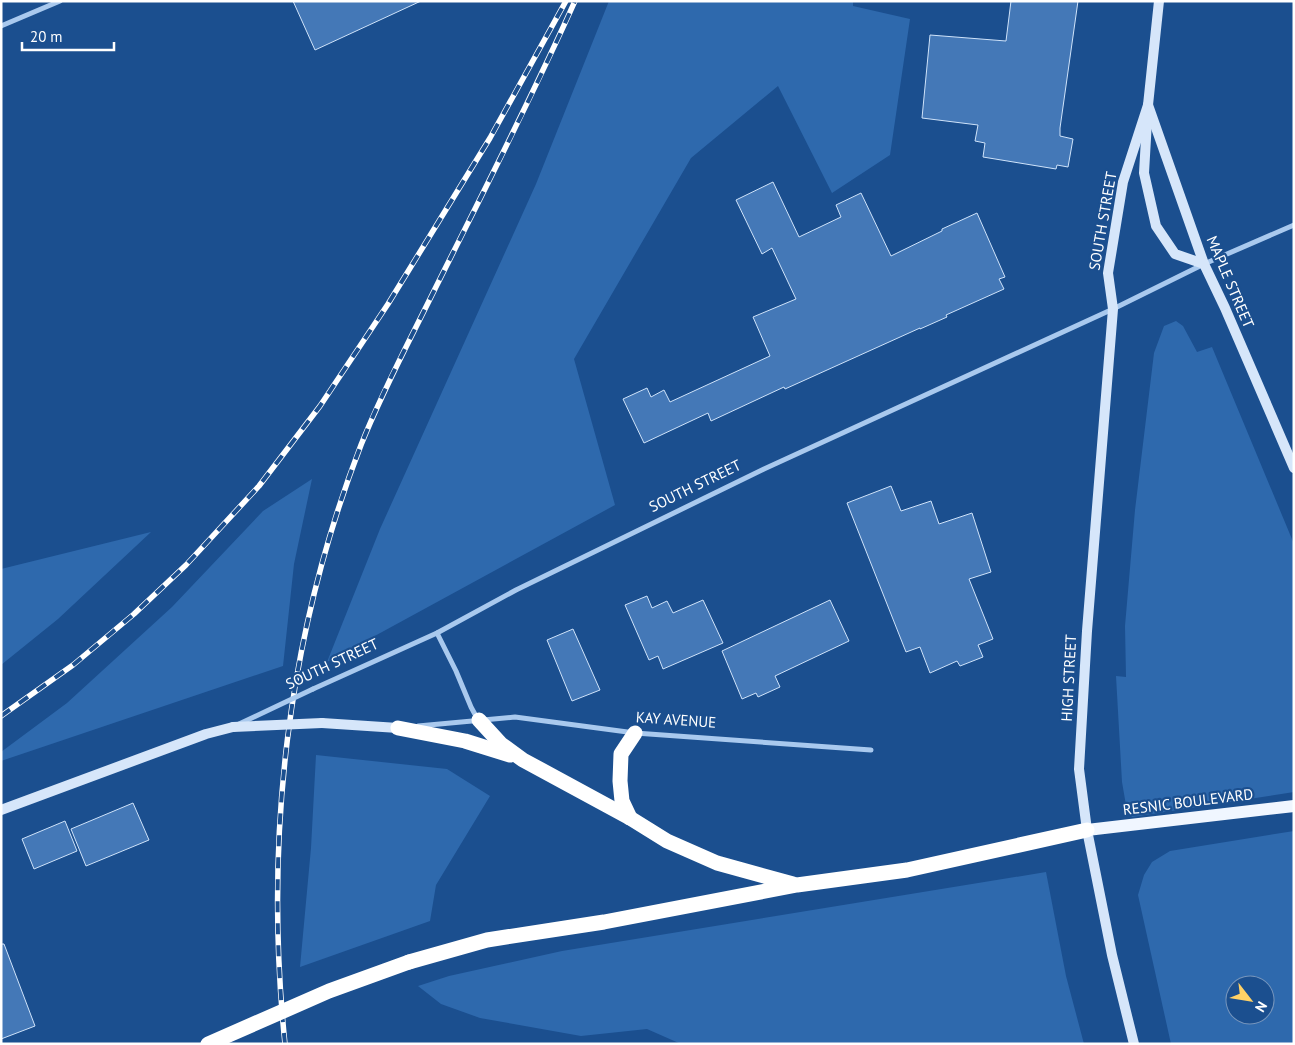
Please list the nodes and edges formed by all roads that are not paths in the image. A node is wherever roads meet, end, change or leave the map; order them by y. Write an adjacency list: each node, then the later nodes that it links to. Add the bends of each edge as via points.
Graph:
1 (60, 1): 3 (street)
2 (1159, 1): 4 (main road, SOUTH STREET)
3 (1, 26)
4 (1148, 105): 6 (main road, MAPLE STREET); 6 (main road, via 1144,172 1156,226 1175,254); 7 (main road, SOUTH STREET, via 1123,182 1108,273)
5 (1294, 225): 6 (street)
6 (1204, 264): 7 (street); 8 (main road, MAPLE STREET)
7 (1113, 309): 9 (street, SOUTH STREET, via 755,473 516,590); 19 (main road, HIGH STREET, via 1079,769)
8 (1294, 468)
9 (437, 633): 10 (street); 11 (street, SOUTH STREET, bridge)
10 (479, 720): 12 (street, KAY AVENUE); 13 (street, KAY AVENUE, via 515,717); 15 (highway, via 501,744)
11 (233, 727): 12 (main road, KAY AVENUE, bridge, via 322,723); 17 (main road, SOUTH STREET, via 206,734)
12 (398, 728): 15 (highway, via 472,743)
13 (635, 733): 14 (street, KAY AVENUE); 18 (highway, via 621,754 622,801)
14 (871, 750)
15 (523, 760): 18 (highway)
16 (1294, 806): 19 (main road, RESNIC BOULEVARD)
17 (1, 810)
18 (630, 818): 20 (highway, via 667,841 717,863)
19 (1087, 830): 20 (highway, via 907,870); 22 (main road, HIGH STREET)
20 (797, 885): 21 (highway, bridge, via 604,922 487,940 409,962 329,991)
21 (208, 1044)
22 (1134, 1044)

